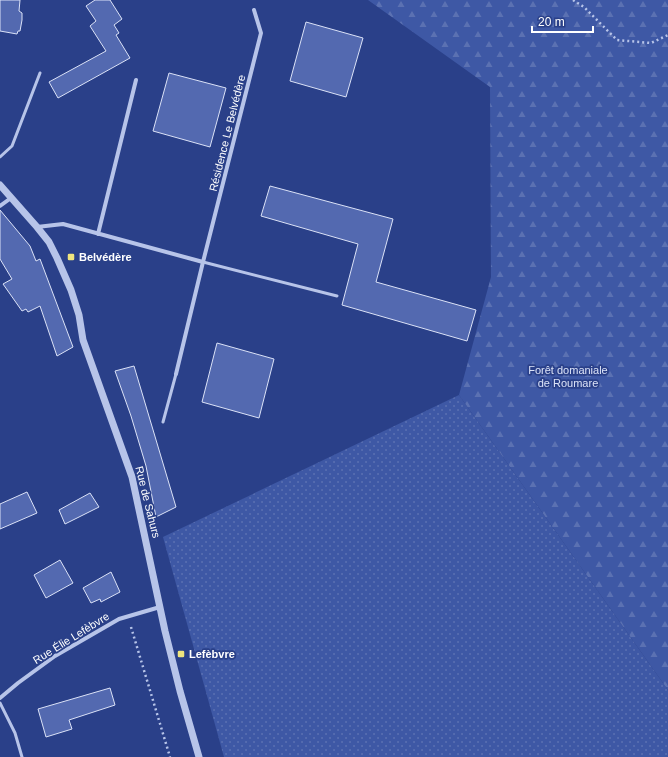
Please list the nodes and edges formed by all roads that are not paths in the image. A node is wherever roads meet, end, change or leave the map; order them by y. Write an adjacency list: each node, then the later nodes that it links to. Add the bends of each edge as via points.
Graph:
1 (254, 10): 10 (street, Résidence Le Belvédère, via 261,34)
2 (40, 73): 4 (lane, via 12,146)
3 (136, 80): 9 (street)
4 (0, 157)
5 (0, 185): 6 (street, Rue de Sahurs)
6 (11, 198): 7 (street); 8 (street, Rue de Sahurs)
7 (0, 206)
8 (38, 227): 9 (street, via 63,224); 14 (street, Rue de Sahurs, via 49,242 71,290 83,340 132,477)
9 (98, 234): 10 (street)
10 (203, 262): 11 (lane); 12 (street, Résidence Le Belvédère)
11 (337, 296)
12 (176, 374): 13 (lane)
13 (163, 422)
14 (160, 607): 15 (street, Rue Élie Lefèbvre, via 119,619 55,656); 18 (street, Rue de Sahurs, via 180,691)
15 (0, 698)
16 (0, 703): 17 (lane, via 15,733)
17 (22, 757)
18 (200, 757)

